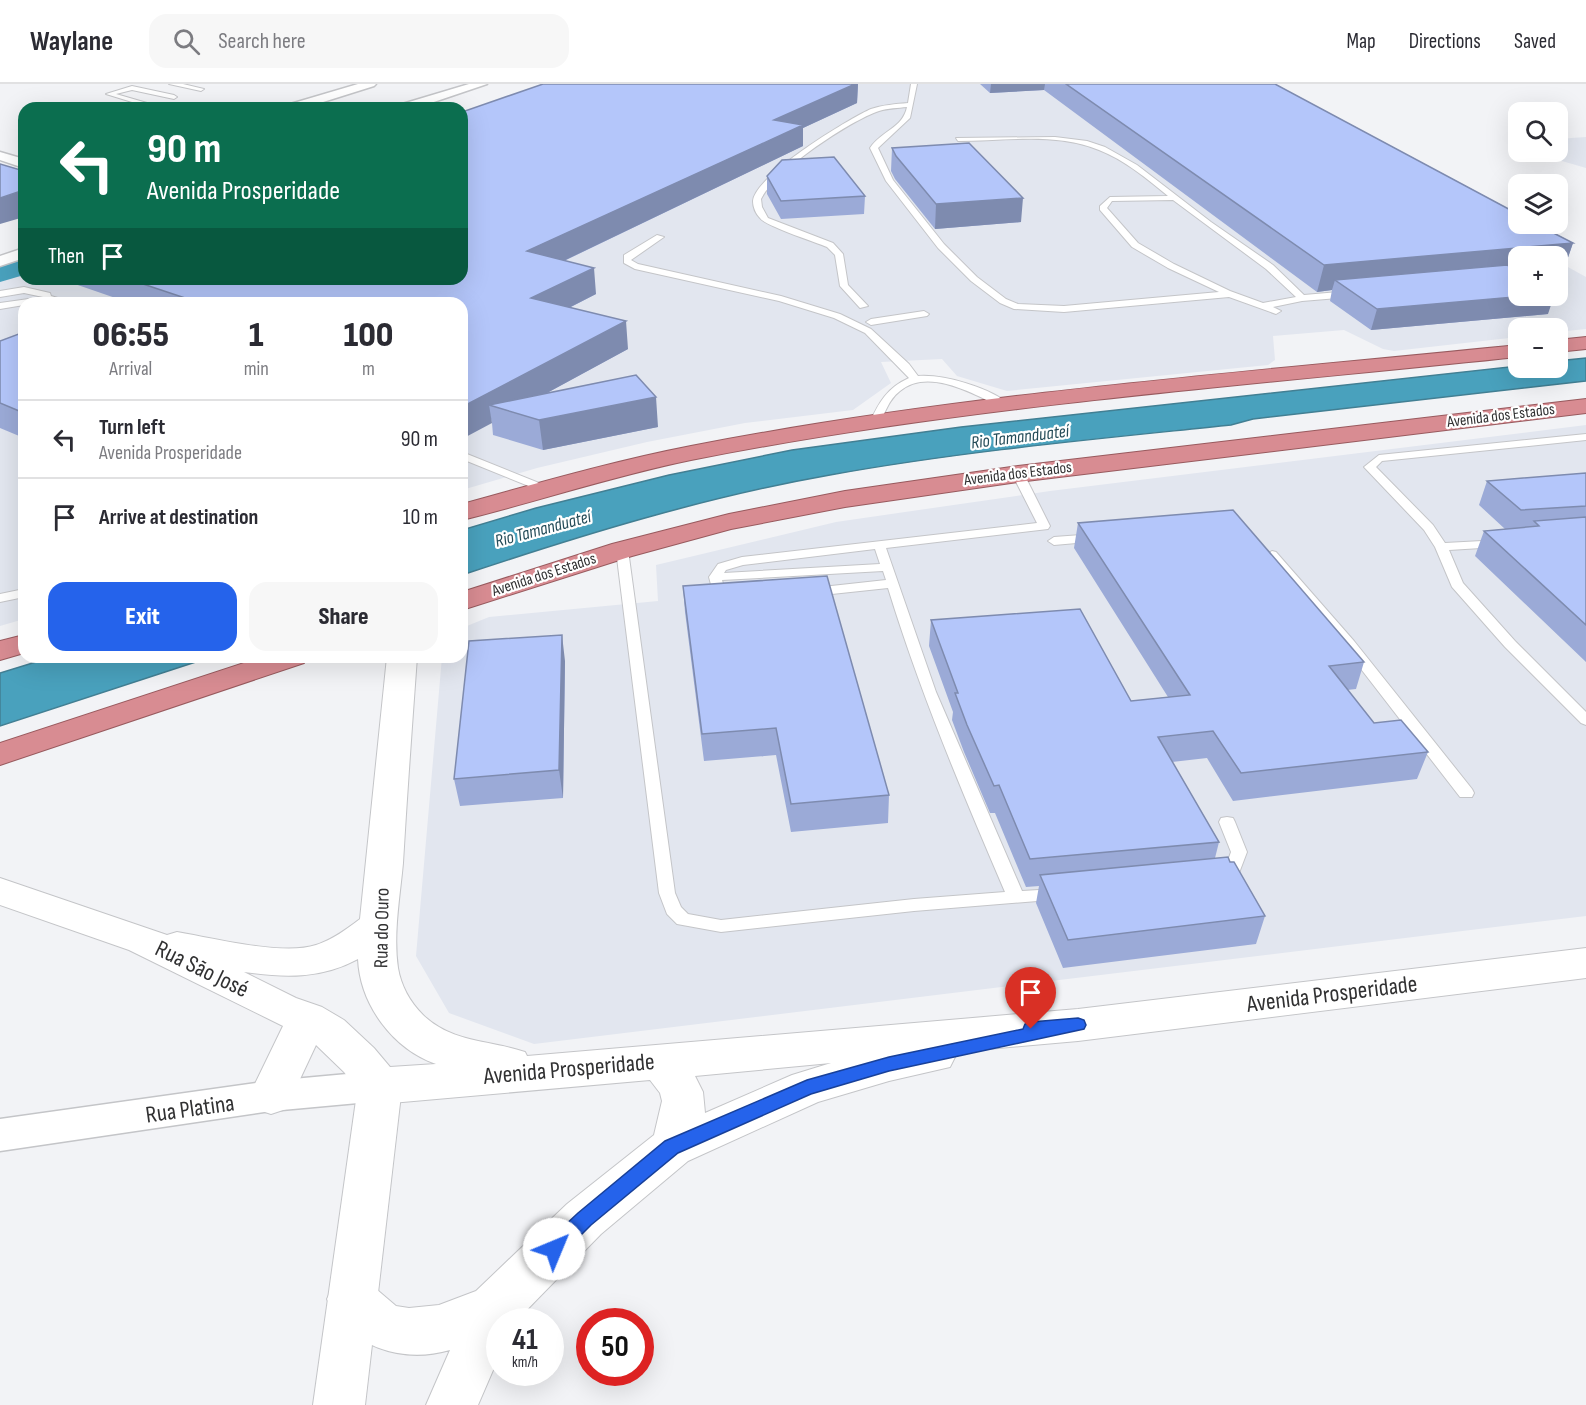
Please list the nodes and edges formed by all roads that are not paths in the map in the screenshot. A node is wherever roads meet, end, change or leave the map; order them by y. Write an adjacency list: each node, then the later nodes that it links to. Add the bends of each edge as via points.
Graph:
1 (172, 84): 5 (lane)
2 (370, 84): 8 (street)
3 (481, 84): 9 (street)
4 (914, 84): 10 (lane)
5 (201, 89)
6 (174, 97): 7 (lane, via 132,88 109,94)
7 (138, 102)
8 (311, 102)
9 (422, 102)
10 (909, 105): 19 (lane, via 906,120 877,142 876,157 941,246 1003,301 1017,307 1065,309); 28 (lane, via 874,110 821,142 790,163 757,199 765,220 830,245 839,254 844,286)
11 (958, 139): 14 (lane, via 1087,143 1119,157)
12 (0, 156): 13 (street)
13 (18, 162)
14 (1173, 198): 19 (lane, via 1110,199 1103,208 1135,245); 22 (lane, via 1262,260)
15 (660, 237): 28 (lane, via 627,257 627,261 837,316)
16 (18, 256): 17 (street)
17 (0, 261)
18 (0, 294): 21 (lane, via 24,290)
19 (1230, 294): 25 (lane)
20 (1357, 294): 22 (lane)
21 (52, 297)
22 (1302, 298): 25 (lane)
23 (18, 303): 24 (lane)
24 (0, 306)
25 (1262, 306): 26 (lane)
26 (1276, 311)
27 (924, 314): 28 (lane)
28 (868, 318): 32 (lane)
29 (1586, 343): 30 (highway)
30 (1568, 345)
31 (1508, 352): 33 (highway)
32 (915, 379): 33 (lane, via 954,384); 35 (lane, via 903,382 889,393)
33 (1005, 405): 35 (highway)
34 (1586, 406): 38 (highway, Avenida dos Estados)
35 (874, 424): 39 (highway, via 720,447)
36 (1586, 437): 46 (lane, via 1379,458 1370,467 1372,471 1429,528)
37 (468, 457): 39 (lane)
38 (1018, 474): 45 (lane, via 1044,526); 47 (highway, Avenida dos Estados, via 782,510)
39 (545, 489): 40 (highway)
40 (468, 510)
41 (1113, 536): 42 (lane)
42 (1054, 541)
43 (1260, 542): 62 (lane, via 1349,644)
44 (1508, 542): 46 (lane)
45 (879, 545): 48 (lane); 49 (lane, via 742,561 722,567)
46 (1441, 547): 60 (lane, via 1457,584)
47 (622, 550): 55 (highway, Avenida dos Estados); 67 (lane, via 667,893 673,910 683,920 721,926)
48 (888, 567): 49 (lane); 50 (lane)
49 (715, 577): 53 (lane, via 718,589)
50 (894, 583): 51 (lane); 67 (lane, via 918,660 962,775)
51 (802, 593)
52 (18, 594): 54 (lane)
53 (740, 594)
54 (0, 598)
55 (468, 599)
56 (18, 646): 57 (highway)
57 (0, 651)
58 (276, 663): 61 (highway)
59 (401, 663): 68 (main road, Rua do Ouro)
60 (1586, 720)
61 (0, 754)
62 (1466, 793)
63 (1227, 822): 64 (lane, via 1239,852 1237,861 1233,869)
64 (1206, 879)
65 (0, 891): 69 (main road, Rua São José)
66 (1073, 893): 67 (lane)
67 (1016, 898)
68 (379, 925): 69 (main road, via 354,944 306,962); 74 (main road, Rua do Ouro, via 378,969 388,1003 410,1030 444,1049 485,1062)
69 (143, 940): 71 (main road, Rua São José)
70 (1586, 963): 72 (main road, Avenida Prosperidade)
71 (307, 1018): 75 (main road, Rua São José, via 359,1060); 76 (main road)
72 (1078, 1025): 73 (main road, Avenida Prosperidade); 78 (main road, Avenida Prosperidade, via 889,1064 807,1088)
73 (659, 1061): 74 (main road, Avenida Prosperidade); 78 (main road, via 677,1079 684,1100)
74 (564, 1070): 75 (main road, Avenida Prosperidade)
75 (380, 1086): 76 (street, Rua Platina); 79 (main road)
76 (272, 1096): 77 (street, Rua Platina)
77 (0, 1135)
78 (672, 1147): 80 (main road, Avenida Prosperidade, via 584,1219)
79 (352, 1299): 81 (main road, via 381,1324 405,1330 436,1331); 83 (main road)
80 (494, 1308)
81 (486, 1312)
82 (486, 1326): 84 (main road, Avenida Prosperidade)
83 (339, 1405)
84 (452, 1405)

